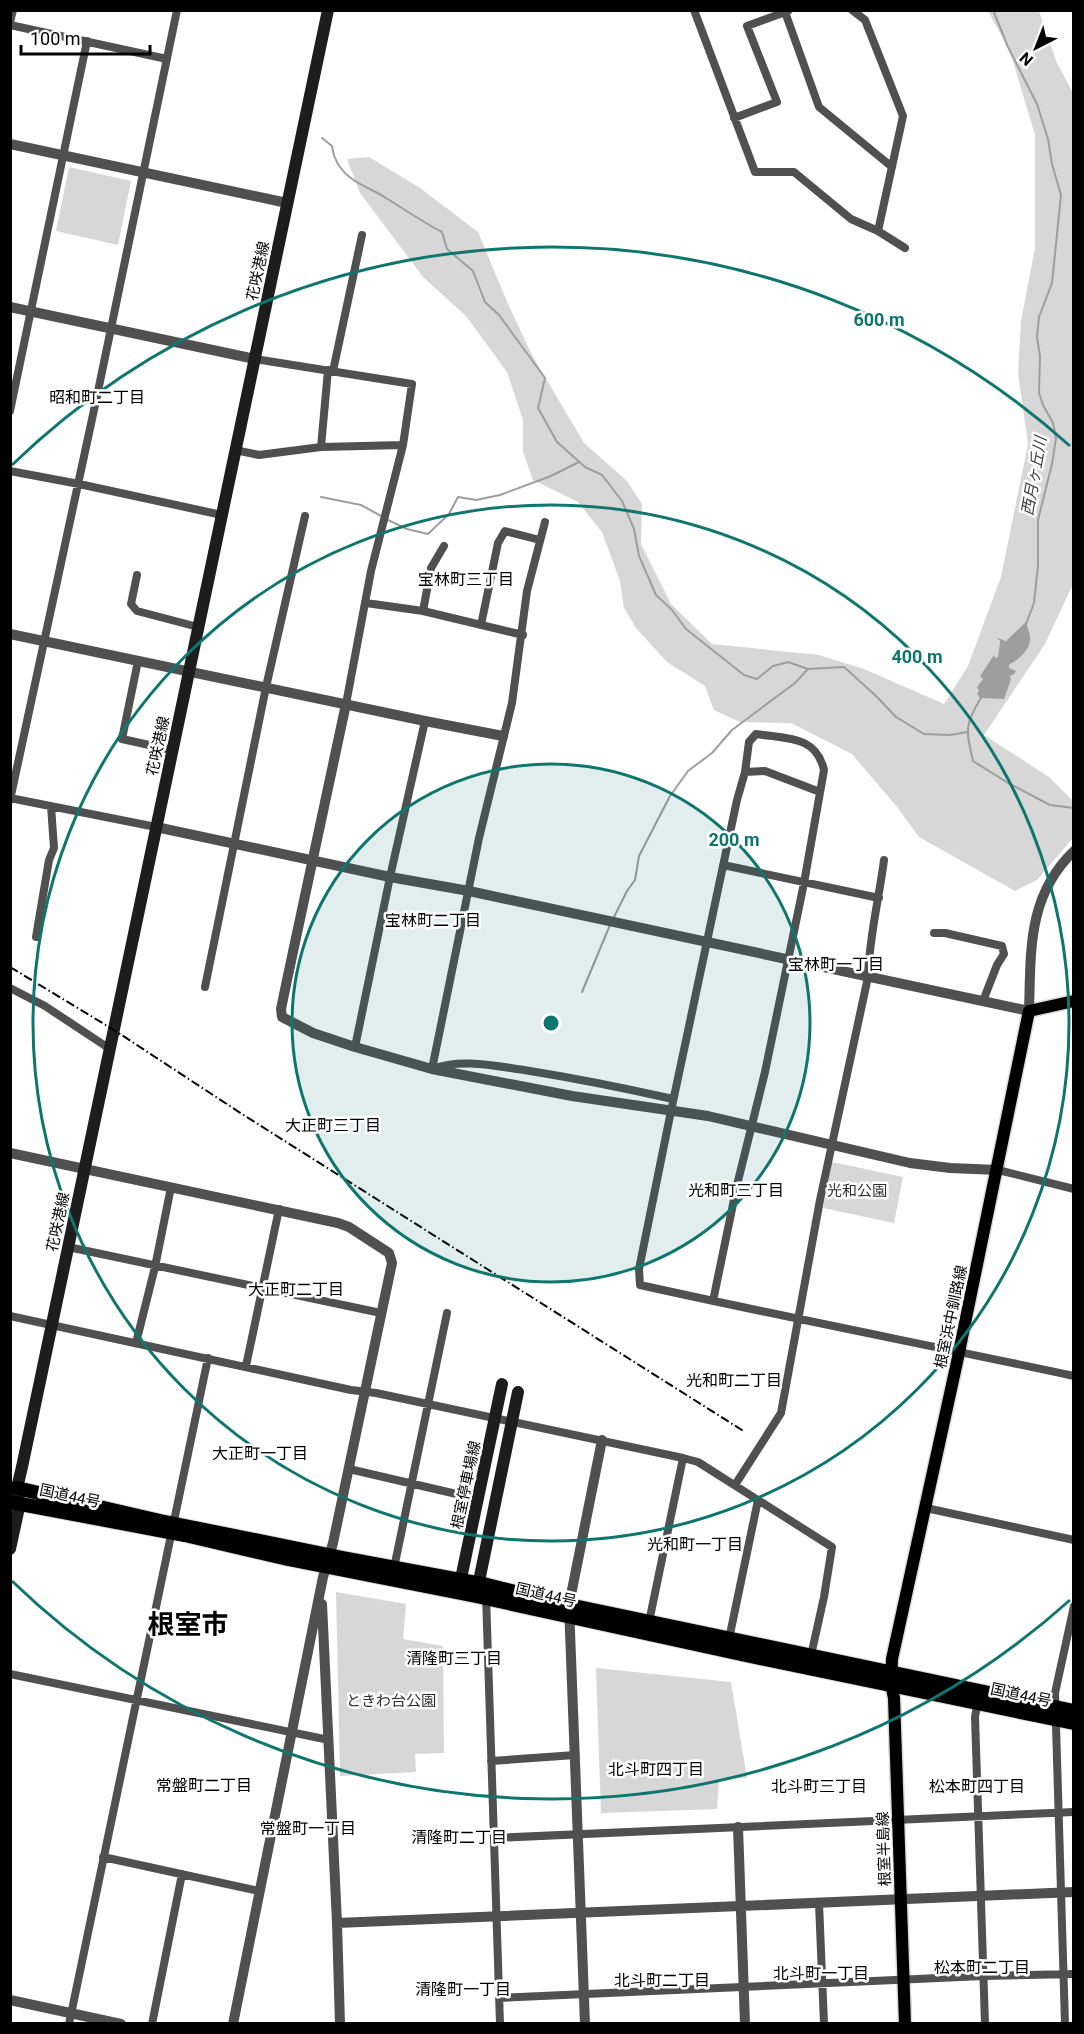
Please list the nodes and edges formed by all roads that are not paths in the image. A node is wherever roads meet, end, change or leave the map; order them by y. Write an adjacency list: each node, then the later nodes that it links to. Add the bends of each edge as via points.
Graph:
1 (13, 10): 8 (street)
2 (177, 10): 10 (street)
3 (328, 10): 16 (main road, 花咲港線)
4 (694, 10): 11 (street)
5 (852, 10): 14 (street, via 865,20 903,116)
6 (787, 11): 7 (street); 14 (street, via 819,106)
7 (768, 14): 11 (street, via 747,26 777,102)
8 (10, 23): 9 (street)
9 (87, 41): 10 (street); 13 (street)
10 (167, 59): 15 (street)
11 (734, 118): 17 (street, via 755,172 794,172 851,219)
12 (10, 144): 13 (street)
13 (64, 155): 15 (street); 21 (street)
14 (892, 167): 17 (street)
15 (143, 171): 16 (street); 22 (street)
16 (287, 202): 23 (main road, 花咲港線)
17 (878, 231): 19 (street)
18 (362, 235): 24 (street)
19 (905, 248)
20 (10, 307): 21 (street)
21 (31, 312): 22 (street); 25 (street)
22 (110, 327): 23 (street); 30 (street)
23 (255, 359): 24 (street); 28 (main road, 花咲港線)
24 (330, 370): 26 (street, via 412,384); 27 (street)
25 (10, 411)
26 (402, 446): 27 (street); 37 (street)
27 (321, 447): 28 (street, via 259,455)
28 (235, 450): 31 (main road, 花咲港線)
29 (10, 471): 30 (street)
30 (78, 483): 31 (street); 43 (street)
31 (222, 515): 40 (main road, 花咲港線)
32 (305, 516): 46 (street)
33 (545, 522): 34 (street)
34 (540, 540): 39 (street, via 505,531 498,543); 42 (street, via 527,591)
35 (444, 546): 38 (street, via 431,568)
36 (137, 575): 40 (street, via 131,603 137,611)
37 (366, 603): 38 (street); 47 (street)
38 (423, 611): 39 (street)
39 (481, 625): 42 (street)
40 (198, 627): 45 (main road, 花咲港線)
41 (10, 634): 43 (street)
42 (523, 635): 49 (street)
43 (44, 641): 44 (street); 53 (street)
44 (138, 661): 45 (street); 50 (street, via 122,739)
45 (189, 672): 46 (street); 50 (main road, 花咲港線)
46 (266, 687): 47 (street); 56 (street)
47 (346, 704): 48 (street); 59 (street)
48 (424, 721): 49 (street); 61 (street)
49 (503, 736): 63 (street)
50 (172, 750): 55 (main road, 花咲港線)
51 (745, 772): 52 (street, via 765,771); 52 (street, via 749,742 756,734 794,740 814,748 821,757 824,770); 60 (street)
52 (820, 792): 62 (street)
53 (11, 799): 54 (street)
54 (51, 806): 55 (street); 66 (street, via 54,848)
55 (156, 827): 56 (street); 76 (main road, 花咲港線)
56 (235, 844): 59 (street); 70 (street)
57 (1074, 851): 74 (street, via 1048,881 1036,915)
58 (884, 860): 64 (street)
59 (311, 861): 61 (street); 75 (street, via 282,1017)
60 (723, 865): 62 (street); 67 (street)
61 (390, 877): 63 (street); 75 (street)
62 (804, 883): 64 (street); 68 (street)
63 (469, 891): 67 (street); 77 (street)
64 (879, 898): 69 (street, via 868,950)
65 (934, 933): 72 (street, via 1002,946 1004,954)
66 (36, 937)
67 (706, 943): 68 (street); 78 (street)
68 (787, 960): 69 (street); 80 (street)
69 (868, 977): 72 (street); 81 (street)
70 (204, 987)
71 (10, 988): 76 (street, via 45,1005)
72 (983, 1001): 74 (street)
73 (1074, 1001): 74 (main road)
74 (1029, 1011): 84 (main road, 根室浜中釧路線)
75 (355, 1047): 77 (street)
76 (110, 1049): 83 (main road, 花咲港線)
77 (432, 1070): 78 (street, via 443,1065 470,1064 507,1068); 79 (street)
78 (673, 1099): 79 (street)
79 (670, 1111): 80 (street); 91 (street, via 639,1269 640,1285)
80 (752, 1126): 81 (street); 91 (street)
81 (833, 1146): 84 (street, via 910,1163); 95 (street)
82 (10, 1153): 83 (street)
83 (84, 1169): 85 (street); 88 (main road, 花咲港線)
84 (998, 1170): 86 (street); 98 (main road, 根室浜中釧路線)
85 (171, 1187): 87 (street); 89 (street)
86 (1074, 1189)
87 (279, 1209): 90 (street); 92 (street, via 349,1227 389,1253 392,1263)
88 (68, 1247): 89 (street); 96 (main road, 花咲港線)
89 (155, 1267): 90 (street); 97 (street)
90 (262, 1288): 92 (street); 100 (street)
91 (713, 1301): 95 (street)
92 (381, 1313): 103 (street)
93 (447, 1313): 105 (street)
94 (10, 1316): 96 (street)
95 (797, 1317): 98 (street); 112 (street, via 781,1413)
96 (52, 1325): 97 (street); 113 (main road, 花咲港線)
97 (136, 1343): 99 (street)
98 (959, 1351): 101 (street); 116 (main road, 根室浜中釧路線)
99 (208, 1358): 100 (street); 117 (street)
100 (246, 1366): 103 (street)
101 (1074, 1376)
102 (502, 1384): 106 (main road, 根室停車場線)
103 (365, 1392): 105 (street); 110 (street)
104 (518, 1392): 107 (main road)
105 (427, 1404): 106 (street); 111 (street)
106 (496, 1418): 107 (street); 114 (main road, 根室停車場線)
107 (512, 1421): 108 (street); 124 (main road)
108 (602, 1440): 109 (street); 126 (street)
109 (683, 1458): 112 (street, via 698,1462); 127 (street)
110 (349, 1469): 111 (street); 120 (street)
111 (411, 1483): 114 (street); 121 (street)
112 (735, 1485): 115 (street)
113 (14, 1496): 117 (highway, 国道44号); 119 (main road, 花咲港線)
114 (478, 1499): 123 (main road, 根室停車場線)
115 (758, 1500): 128 (street); 129 (street, via 832,1547)
116 (926, 1508): 118 (street); 131 (main road, 根室浜中釧路線, via 892,1659)
117 (173, 1528): 120 (highway, 国道44号); 133 (street)
118 (1074, 1540)
119 (10, 1549)
120 (327, 1561): 121 (highway, 国道44号); 122 (street); 123 (highway, 国道44号)
121 (394, 1568): 123 (highway, 国道44号)
122 (321, 1586): 137 (street); 138 (street)
123 (459, 1586): 124 (highway, 国道44号)
124 (482, 1591): 126 (highway, 国道44号); 140 (street)
125 (1074, 1606): 135 (street, via 1055,1694)
126 (569, 1611): 127 (highway, 国道44号); 129 (highway, 国道44号); 139 (street)
127 (649, 1622): 128 (highway, 国道44号)
128 (729, 1639): 129 (highway, 国道44号)
129 (809, 1661): 131 (highway, 国道44号)
130 (10, 1674): 133 (street)
131 (891, 1679): 132 (highway, 国道44号); 144 (main road, 根室半島線)
132 (979, 1697): 135 (highway, 国道44号); 143 (street, via 975,1717)
133 (137, 1700): 137 (street); 148 (street)
134 (1074, 1711): 135 (highway, 国道44号)
135 (1055, 1713): 136 (highway, 国道44号); 142 (street)
136 (1074, 1723)
137 (292, 1733): 138 (street); 150 (street)
138 (329, 1740): 159 (street)
139 (575, 1755): 140 (street); 146 (street)
140 (491, 1761): 147 (street)
141 (1074, 1812): 142 (street)
142 (1058, 1813): 143 (street); 152 (street)
143 (978, 1816): 144 (street); 153 (street)
144 (897, 1819): 145 (street); 154 (main road, 根室半島線)
145 (738, 1827): 146 (street); 156 (street)
146 (579, 1835): 147 (street); 157 (street)
147 (494, 1838): 158 (street)
148 (103, 1857): 149 (street); 169 (street)
149 (182, 1874): 150 (street); 171 (street)
150 (259, 1891): 172 (street)
151 (1074, 1892): 152 (street)
152 (1061, 1893): 153 (street); 160 (street)
153 (981, 1896): 154 (street); 162 (street)
154 (901, 1900): 155 (street); 163 (main road, 根室半島線)
155 (819, 1903): 156 (street); 164 (street)
156 (741, 1907): 157 (street); 165 (street)
157 (580, 1914): 158 (street); 166 (street)
158 (496, 1916): 159 (street); 167 (street)
159 (337, 1923): 173 (street)
160 (1063, 1974): 161 (street); 162 (street); 180 (street)
161 (1074, 1974)
162 (983, 1976): 163 (street); 179 (street)
163 (904, 1979): 164 (street); 178 (main road, 根室半島線)
164 (822, 1984): 165 (street); 177 (street)
165 (744, 1987): 166 (street); 176 (street)
166 (584, 1993): 167 (street); 175 (street)
167 (499, 1998): 174 (street)
168 (10, 2000): 169 (street)
169 (70, 2018): 170 (street)
170 (121, 2024)
171 (152, 2024)
172 (233, 2024)
173 (340, 2024)
174 (500, 2024)
175 (585, 2024)
176 (745, 2024)
177 (824, 2024)
178 (905, 2024)
179 (985, 2024)
180 (1065, 2024)

